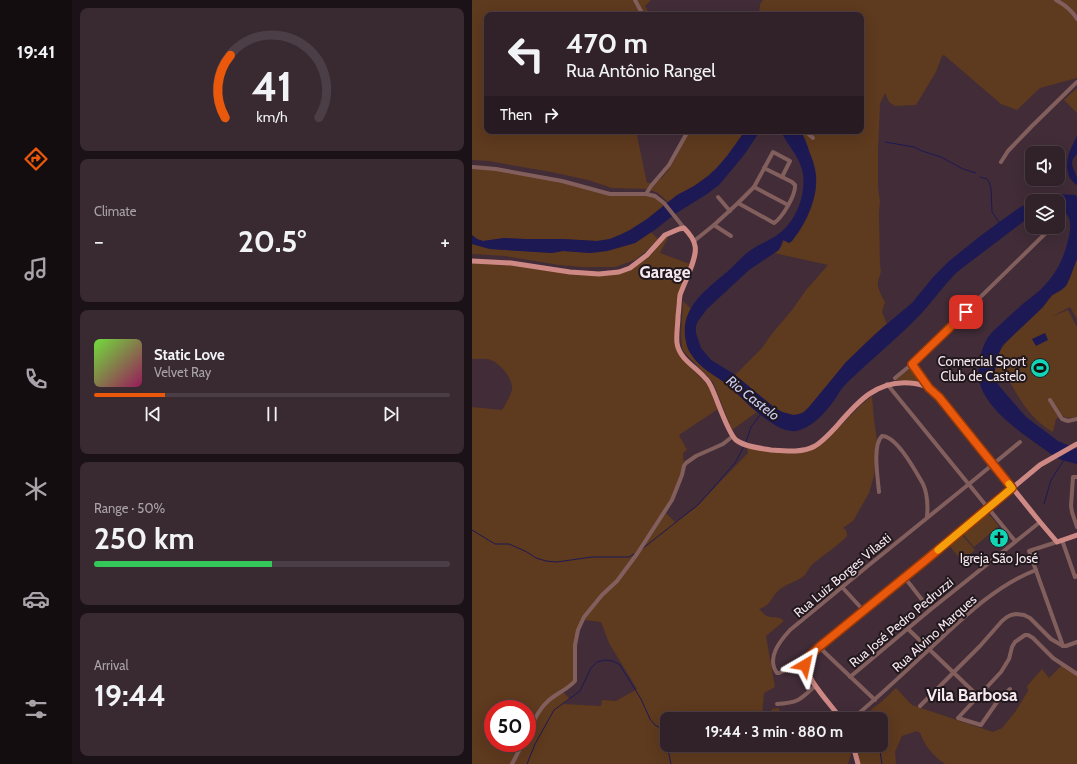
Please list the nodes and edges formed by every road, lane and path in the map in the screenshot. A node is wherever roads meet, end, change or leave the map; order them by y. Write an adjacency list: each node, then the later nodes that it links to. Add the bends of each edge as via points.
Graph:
1 (635, 0): 3 (street)
2 (1056, 0): 4 (street, via 1069,9)
3 (641, 12)
4 (1077, 19)
5 (1077, 82): 9 (street, via 1008,151)
6 (686, 134): 14 (street, via 669,165)
7 (808, 134): 8 (street)
8 (813, 138)
9 (1001, 162)
10 (472, 166): 14 (street, via 562,181 610,194)
11 (764, 168): 12 (street); 12 (street, via 773,152 790,161); 13 (street)
12 (782, 177): 17 (street, via 792,182 796,188)
13 (754, 187): 16 (street); 17 (street)
14 (646, 194): 20 (street, via 655,196 664,203)
15 (718, 198): 18 (street)
16 (738, 203): 17 (street, via 774,224); 18 (street)
17 (788, 205)
18 (730, 210): 19 (street)
19 (714, 225): 22 (street); 23 (street)
20 (684, 228): 23 (main road); 24 (main road, via 665,235 647,255 630,268 619,272 570,272 511,263)
21 (1046, 234): 25 (street)
22 (731, 236)
23 (694, 241): 31 (main road, via 695,255 679,300 677,344 682,356 706,379)
24 (472, 261)
25 (912, 364): 26 (street); 28 (street)
26 (895, 378)
27 (887, 384): 28 (main road, via 898,382); 31 (main road, via 856,404 823,440 809,449 791,451 748,446 738,442); 36 (street)
28 (929, 388): 34 (main road)
29 (1050, 400): 30 (street, via 1062,419)
30 (1077, 419)
31 (733, 436): 69 (street, via 686,463 672,500 637,554 617,581 584,617 575,645 575,681 547,702)
32 (1020, 442): 34 (street, Rua Luiz Borges Vilasti)
33 (1076, 444): 37 (main road, via 1040,465)
34 (993, 465): 36 (street, Rua Luiz Borges Vilasti); 37 (main road)
35 (1077, 477): 42 (street, via 1073,477 1071,506)
36 (969, 484): 39 (street); 40 (street, Rua Luiz Borges Vilasti)
37 (1012, 488): 39 (main road); 41 (main road)
38 (879, 492): 40 (street, via 877,448 880,438 885,436 898,446 923,484 928,500)
39 (988, 507): 44 (street); 48 (main road)
40 (927, 517): 49 (street, Rua Luiz Borges Vilasti)
41 (1040, 522): 44 (street, Rua José Pedro Pedruzzi); 45 (main road)
42 (1077, 528)
43 (1077, 535): 45 (main road)
44 (1015, 541): 50 (street, Rua José Pedro Pedruzzi)
45 (1059, 541): 46 (street, via 1029,551); 47 (street)
46 (1036, 570): 54 (street); 56 (street, Rua Alvino Marques, via 993,594)
47 (1076, 577)
48 (905, 578): 50 (street); 51 (main road)
49 (842, 587): 51 (street); 57 (street, Rua Luiz Borges Vilasti, via 784,636 774,653 773,665 779,673)
50 (930, 610): 52 (street, Rua José Pedro Pedruzzi)
51 (864, 611): 55 (main road)
52 (908, 628): 56 (street); 60 (street, Rua José Pedro Pedruzzi)
53 (1077, 642): 54 (street)
54 (1063, 646): 58 (street, via 1051,640 1030,618 1016,614 1002,620)
55 (819, 647): 57 (main road); 60 (street)
56 (929, 649): 58 (street); 64 (street, Rua Alvino Marques)
57 (806, 661): 61 (main road, via 807,671)
58 (953, 672): 63 (street); 66 (street)
59 (1077, 674): 63 (street, via 1053,658 1033,638 1025,635 1015,642 1004,667)
60 (850, 678): 64 (street)
61 (815, 686): 65 (street, via 798,701); 67 (main road)
62 (1010, 689): 63 (street, via 980,725 958,718)
63 (978, 696)
64 (875, 700): 68 (street, Rua Alvino Marques)
65 (777, 704)
66 (920, 706)
67 (835, 712)
68 (860, 712)
69 (536, 718)
70 (518, 752): 72 (street)
71 (855, 752): 73 (main road)
72 (512, 764)
73 (858, 764)

